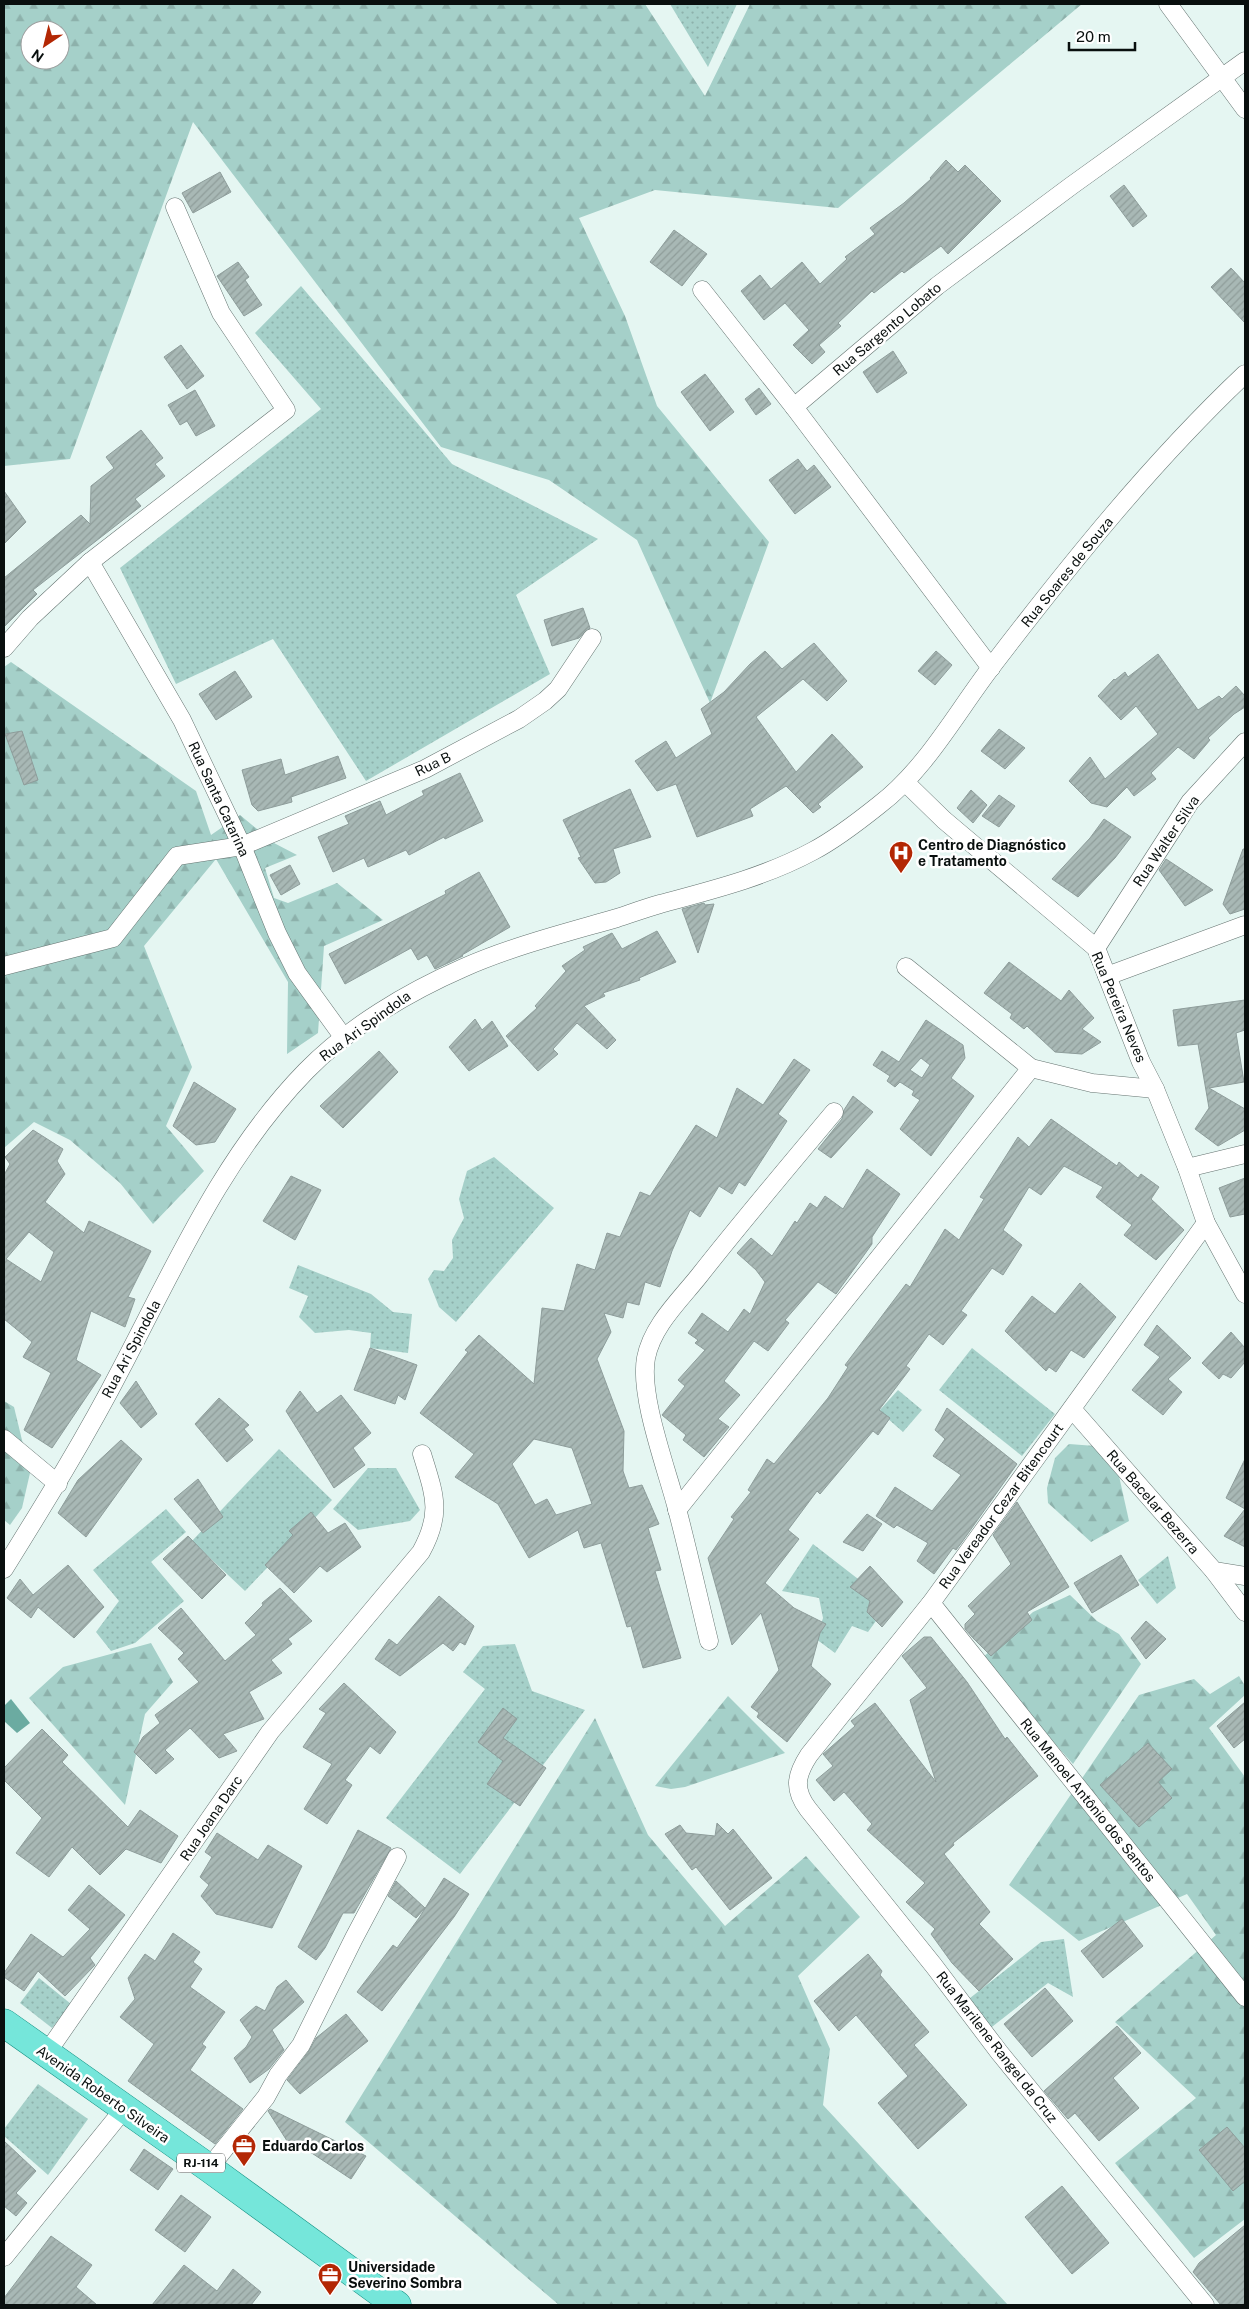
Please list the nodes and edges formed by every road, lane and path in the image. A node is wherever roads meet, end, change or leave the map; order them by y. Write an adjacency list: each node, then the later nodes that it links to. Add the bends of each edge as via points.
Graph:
1 (1168, 4): 3 (street)
2 (1245, 61): 3 (street, Rua Sargento Lobato)
3 (1222, 77): 4 (street); 8 (street, Rua Sargento Lobato, via 938,286)
4 (1245, 109)
5 (175, 207): 9 (street, via 221,313 286,410)
6 (702, 290): 8 (street)
7 (1245, 374): 12 (street, Rua Soares de Souza, via 1150,471)
8 (794, 407): 12 (street)
9 (90, 562): 11 (street, via 30,618); 15 (street, Rua Santa Catarina, via 182,720)
10 (592, 638): 15 (street, Rua B, via 558,689 519,720 425,769)
11 (4, 648)
12 (991, 668): 14 (street, Rua Soares de Souza)
13 (1245, 742): 17 (street, Rua Walter Silva, via 1190,802)
14 (906, 783): 17 (street, Rua Pereira Neves, via 944,820); 21 (street, Rua Ari Spindola, via 813,852 737,883 572,929 468,966 417,989)
15 (242, 846): 18 (street, Rua B, via 177,856 112,938); 21 (street, Rua Santa Catarina, via 297,973)
16 (1245, 925): 20 (street)
17 (1096, 948): 20 (street, Rua Pereira Neves)
18 (4, 966)
19 (906, 967): 22 (street)
20 (1107, 976): 23 (street, Rua Pereira Neves)
21 (344, 1038): 32 (street, Rua Ari Spindola, via 309,1067 282,1097 230,1167)
22 (1031, 1068): 23 (street, via 1092,1084); 33 (street)
23 (1155, 1089): 26 (street, Rua Pereira Neves)
24 (834, 1112): 33 (street, via 737,1228 661,1324 650,1343 645,1379 649,1405)
25 (1245, 1154): 26 (street)
26 (1187, 1168): 27 (street, Rua Pereira Neves)
27 (1206, 1223): 28 (street, Rua Pereira Neves); 29 (street, Rua Vereador Cezar Bitencourt)
28 (1245, 1294)
29 (1072, 1409): 35 (street, Rua Bacelar Bezerra); 37 (street, Rua Vereador Cezar Bitencourt)
30 (4, 1439): 32 (street)
31 (422, 1454): 44 (street, Rua Joana Darc, via 434,1495 435,1516 421,1552 270,1732)
32 (58, 1484): 34 (street, Rua Ari Spindola)
33 (677, 1510): 39 (street)
34 (4, 1569)
35 (1214, 1571): 36 (street); 38 (street, Rua Bacelar Bezerra)
36 (1245, 1576)
37 (931, 1603): 40 (street, Rua Vereador Cezar Bitencourt, via 808,1755); 42 (street, Rua Manoel Antônio dos Santos)
38 (1245, 1612)
39 (709, 1641)
40 (796, 1785): 49 (street, Rua Marilene Rangel da Cruz, via 808,1809 999,2052)
41 (398, 1857): 46 (street, via 301,2045 266,2097)
42 (1245, 1997)
43 (4, 2024): 44 (main road, Avenida Roberto Silveira / RJ-114)
44 (46, 2054): 45 (main road, Avenida Roberto Silveira / RJ-114)
45 (124, 2109): 46 (main road, Avenida Roberto Silveira / RJ-114); 47 (street)
46 (209, 2168): 48 (main road, Avenida Roberto Silveira / RJ-114)
47 (4, 2257)
48 (397, 2305)
49 (1205, 2305)

